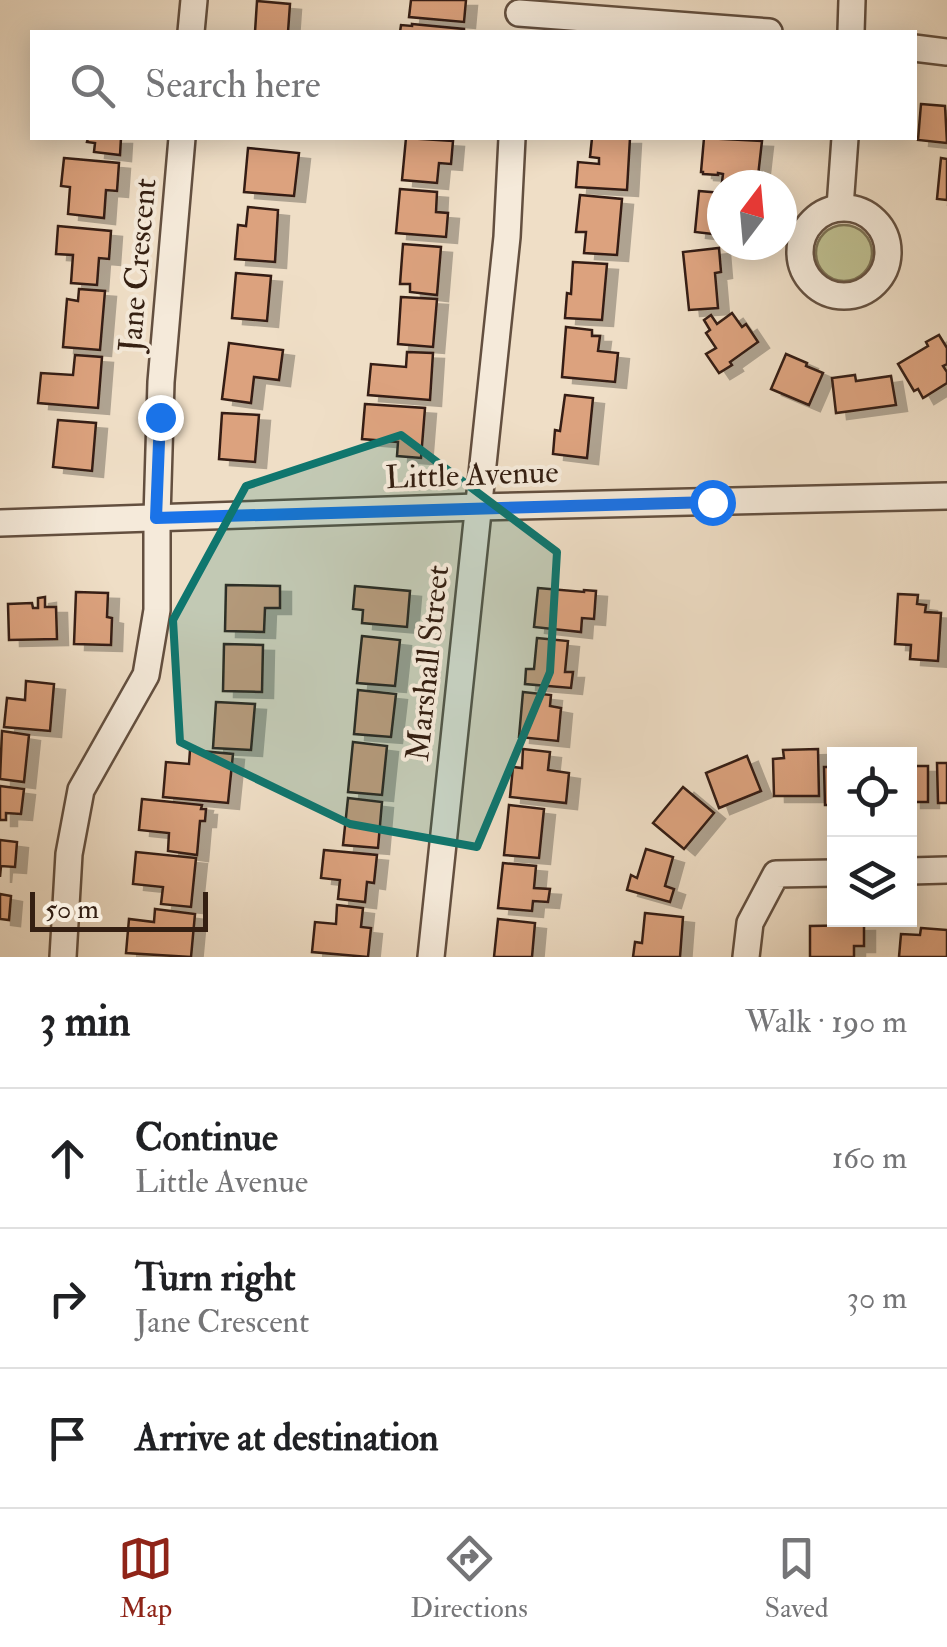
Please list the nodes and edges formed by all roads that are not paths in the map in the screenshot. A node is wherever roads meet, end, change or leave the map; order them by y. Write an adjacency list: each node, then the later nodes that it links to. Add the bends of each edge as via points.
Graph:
1 (194, 0): 4 (street)
2 (852, 0): 6 (street)
3 (519, 15): 5 (street)
4 (191, 30)
5 (740, 30)
6 (851, 30)
7 (917, 48): 8 (street)
8 (947, 52)
9 (182, 140): 15 (street, Jane Crescent)
10 (512, 140): 14 (street, Marshall Street)
11 (844, 140): 12 (street)
12 (840, 207)
13 (947, 496): 14 (street, Little Avenue)
14 (477, 508): 15 (street, Little Avenue); 21 (street, Marshall Street)
15 (156, 518): 16 (street, Little Avenue); 20 (street, Jane Crescent, via 157,610 146,675 81,790 69,854)
16 (0, 524)
17 (947, 870): 18 (street)
18 (917, 871)
19 (827, 873): 22 (street, via 776,874 750,923)
20 (63, 957)
21 (431, 957)
22 (746, 957)

